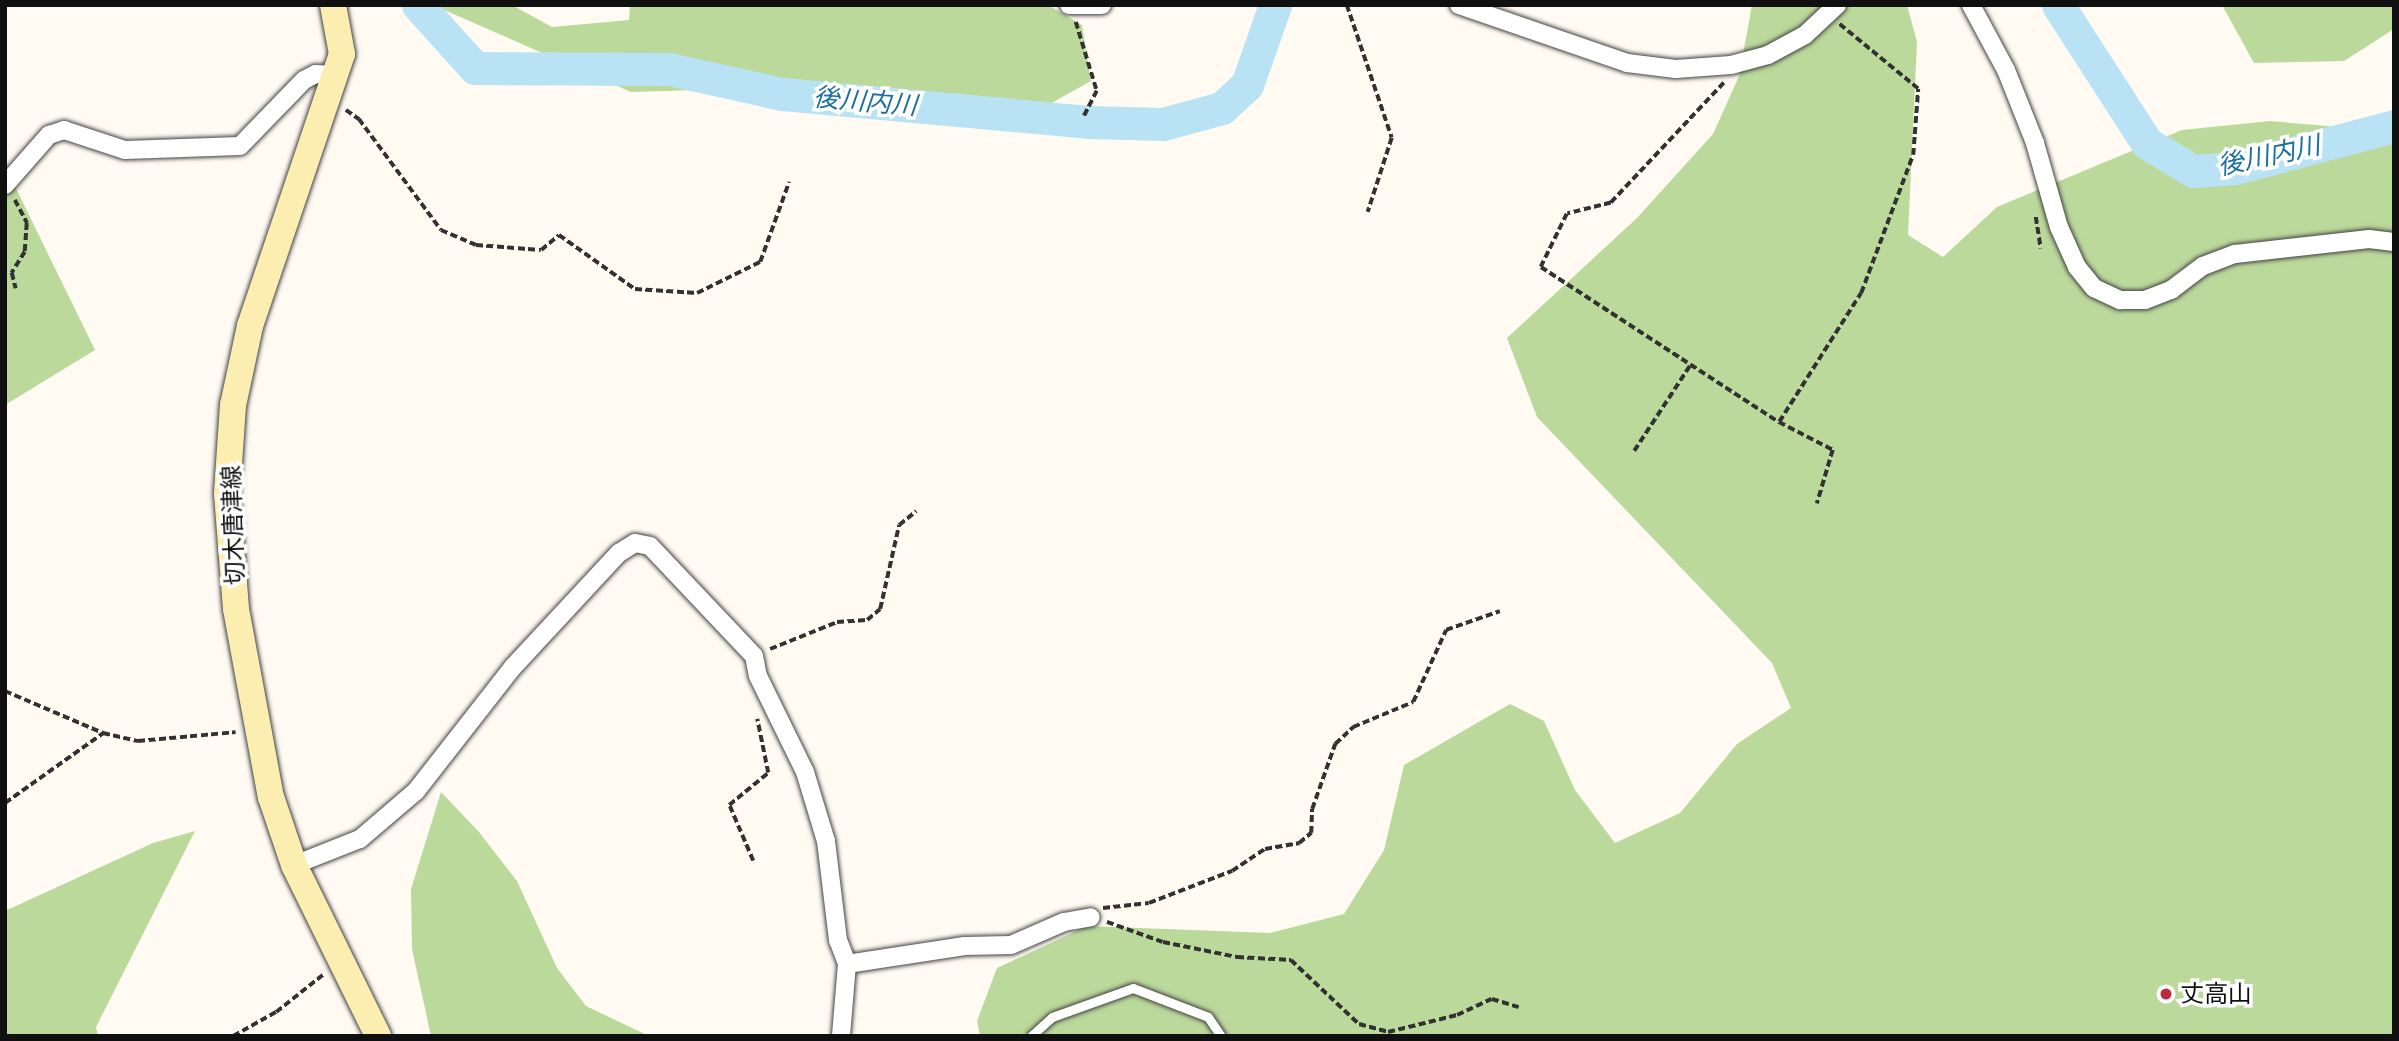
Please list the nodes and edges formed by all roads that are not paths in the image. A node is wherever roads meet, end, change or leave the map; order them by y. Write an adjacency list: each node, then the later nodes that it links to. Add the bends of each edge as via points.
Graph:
1 (332, 5): 7 (main road, 切木唐津線, via 342,54)
2 (1102, 5): 5 (street)
3 (1459, 5): 6 (street, via 1627,63 1676,69 1731,65 1768,55 1805,35)
4 (1970, 5): 9 (street, via 2006,70 2035,143 2059,227 2077,267 2094,288 2120,300 2145,300 2171,290 2203,266 2235,254 2368,239)
5 (1070, 6)
6 (1832, 10)
7 (331, 86): 8 (street, via 316,74 304,80 240,146 124,150 64,130 49,135); 10 (main road, 切木唐津線, via 250,326 233,405 227,494 236,609 256,731 271,797)
8 (6, 185)
9 (2394, 242)
10 (294, 865): 12 (street, via 360,839 416,791 513,667 620,553 635,543 650,546 754,656 758,676 805,772 826,841 838,940); 13 (main road, 切木唐津線)
11 (1091, 917): 12 (street, via 1064,922 1012,944 965,946)
12 (847, 964): 14 (street)
13 (378, 1036)
14 (841, 1036)
15 (1031, 1036): 16 (lane, via 1052,1017 1133,988 1209,1017)
16 (1221, 1036)

